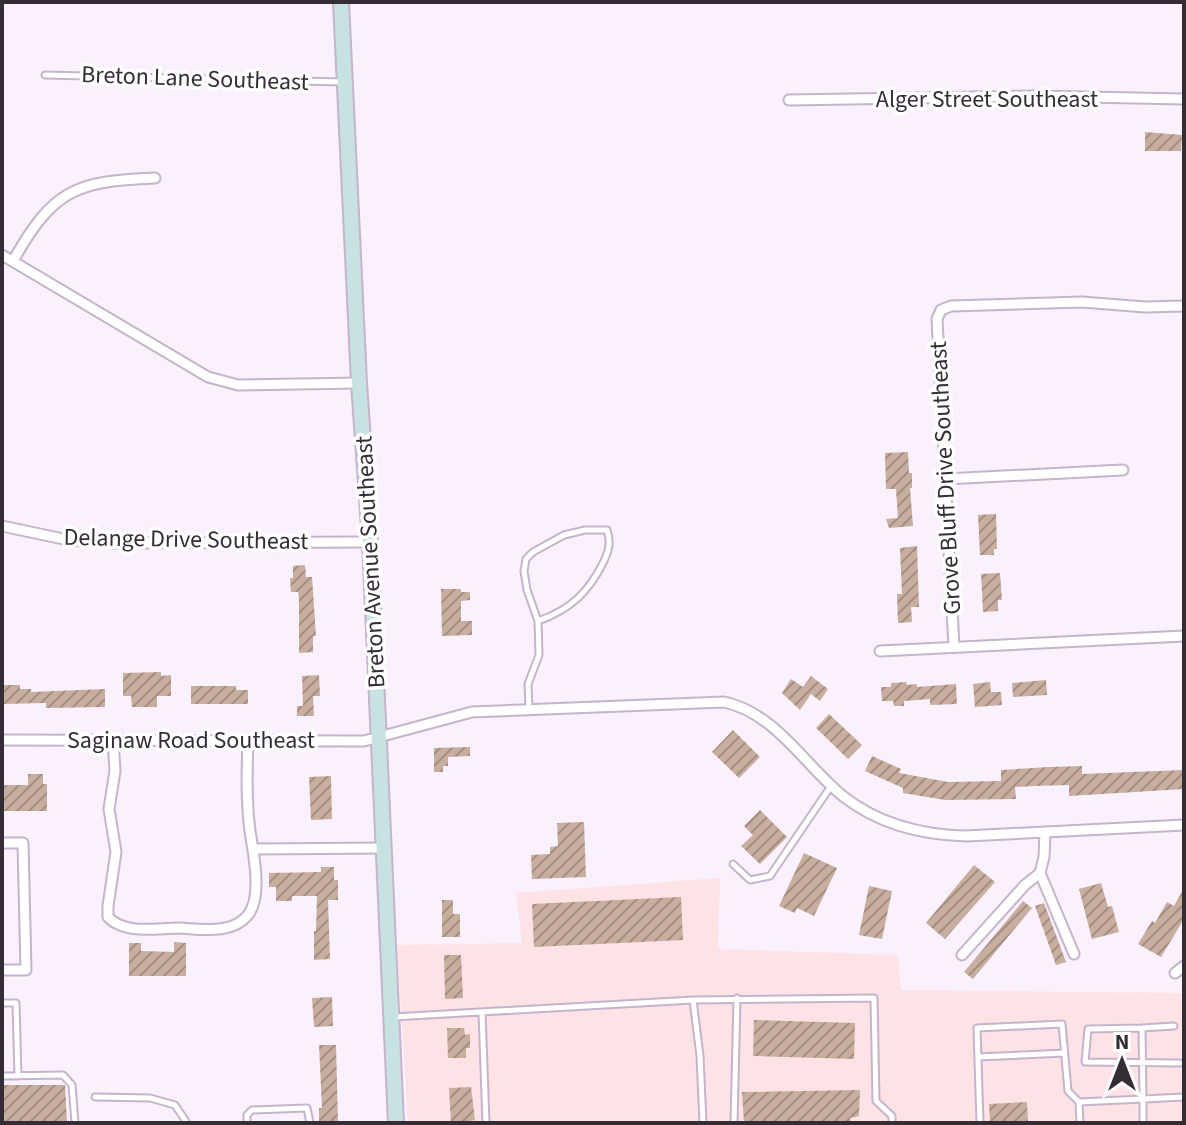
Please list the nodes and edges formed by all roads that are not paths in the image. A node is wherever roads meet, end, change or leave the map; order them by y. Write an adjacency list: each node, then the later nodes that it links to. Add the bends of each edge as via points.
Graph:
1 (341, 2): 3 (main road, Breton Avenue Southeast)
2 (45, 75): 3 (lane, Breton Lane Southeast)
3 (346, 82): 10 (main road, Breton Avenue Southeast)
4 (1184, 99): 5 (street, Alger Street Southeast)
5 (789, 100)
6 (155, 178): 8 (street, via 109,180 77,189 48,209)
7 (2, 255): 8 (street)
8 (13, 261): 10 (street, via 208,377 238,385)
9 (1184, 306): 12 (street, Grove Bluff Drive Southeast, via 1082,302 941,310 937,319)
10 (359, 383): 14 (main road, Breton Avenue Southeast)
11 (1123, 470): 12 (street)
12 (945, 479): 17 (street, Grove Bluff Drive Southeast)
13 (2, 526): 14 (street, Delange Drive Southeast, via 68,540 115,543)
14 (370, 542): 20 (main road, Breton Avenue Southeast)
15 (538, 621): 15 (lane, via 524,571 527,556 564,535 607,530 608,551 587,590 558,614); 19 (lane, via 539,655 528,684)
16 (1184, 636): 17 (street)
17 (954, 647): 18 (street)
18 (880, 651)
19 (529, 709): 20 (street, Saginaw Road Southeast, via 463,713); 24 (street, Saginaw Road Southeast, via 739,705 765,720)
20 (379, 737): 21 (street, Saginaw Road Southeast); 28 (main road, Breton Avenue Southeast)
21 (248, 739): 23 (street, Saginaw Road Southeast); 29 (street)
22 (2, 740): 23 (street, Saginaw Road Southeast)
23 (113, 740): 29 (street, via 109,809 116,852 108,917 115,924 221,929 237,924 254,904)
24 (832, 785): 26 (street, Saginaw Road Southeast, via 866,812 934,835); 30 (lane, via 770,876 750,880)
25 (1184, 825): 26 (street, Saginaw Road Southeast)
26 (1045, 832): 31 (street)
27 (2, 843): 35 (street, via 23,843 26,970)
28 (384, 848): 29 (street); 41 (main road, Breton Avenue Southeast)
29 (255, 849)
30 (733, 864)
31 (1040, 873): 32 (street); 33 (street)
32 (1074, 954)
33 (962, 955)
34 (1184, 966): 36 (street)
35 (2, 970)
36 (1175, 973)
37 (737, 998): 38 (lane); 61 (lane); 62 (lane, via 874,998 876,1101 892,1116)
38 (693, 1000): 40 (lane); 60 (lane)
39 (2, 1003): 49 (lane, via 16,1003)
40 (482, 1012): 41 (lane); 59 (lane)
41 (392, 1017): 58 (main road, Breton Avenue Southeast)
42 (1174, 1026): 43 (lane)
43 (1142, 1028): 46 (lane); 46 (lane, via 1088,1029 1085,1062)
44 (1065, 1053): 45 (lane); 45 (lane, via 1062,1024 991,1027 977,1028); 53 (lane, via 1068,1091)
45 (978, 1057): 63 (lane)
46 (1144, 1063): 47 (lane); 52 (lane)
47 (1180, 1063)
48 (2, 1076): 49 (lane)
49 (18, 1076): 54 (lane, via 63,1075 72,1085)
50 (95, 1097): 55 (lane, via 150,1098 175,1105)
51 (1184, 1097): 52 (lane)
52 (1143, 1099): 53 (lane); 65 (lane)
53 (1079, 1102): 64 (lane)
54 (75, 1123)
55 (187, 1123)
56 (247, 1123): 57 (lane, via 252,1110 307,1108)
57 (310, 1123)
58 (396, 1123)
59 (486, 1123)
60 (703, 1123)
61 (734, 1123)
62 (892, 1123)
63 (980, 1123)
64 (1080, 1123)
65 (1143, 1123)

